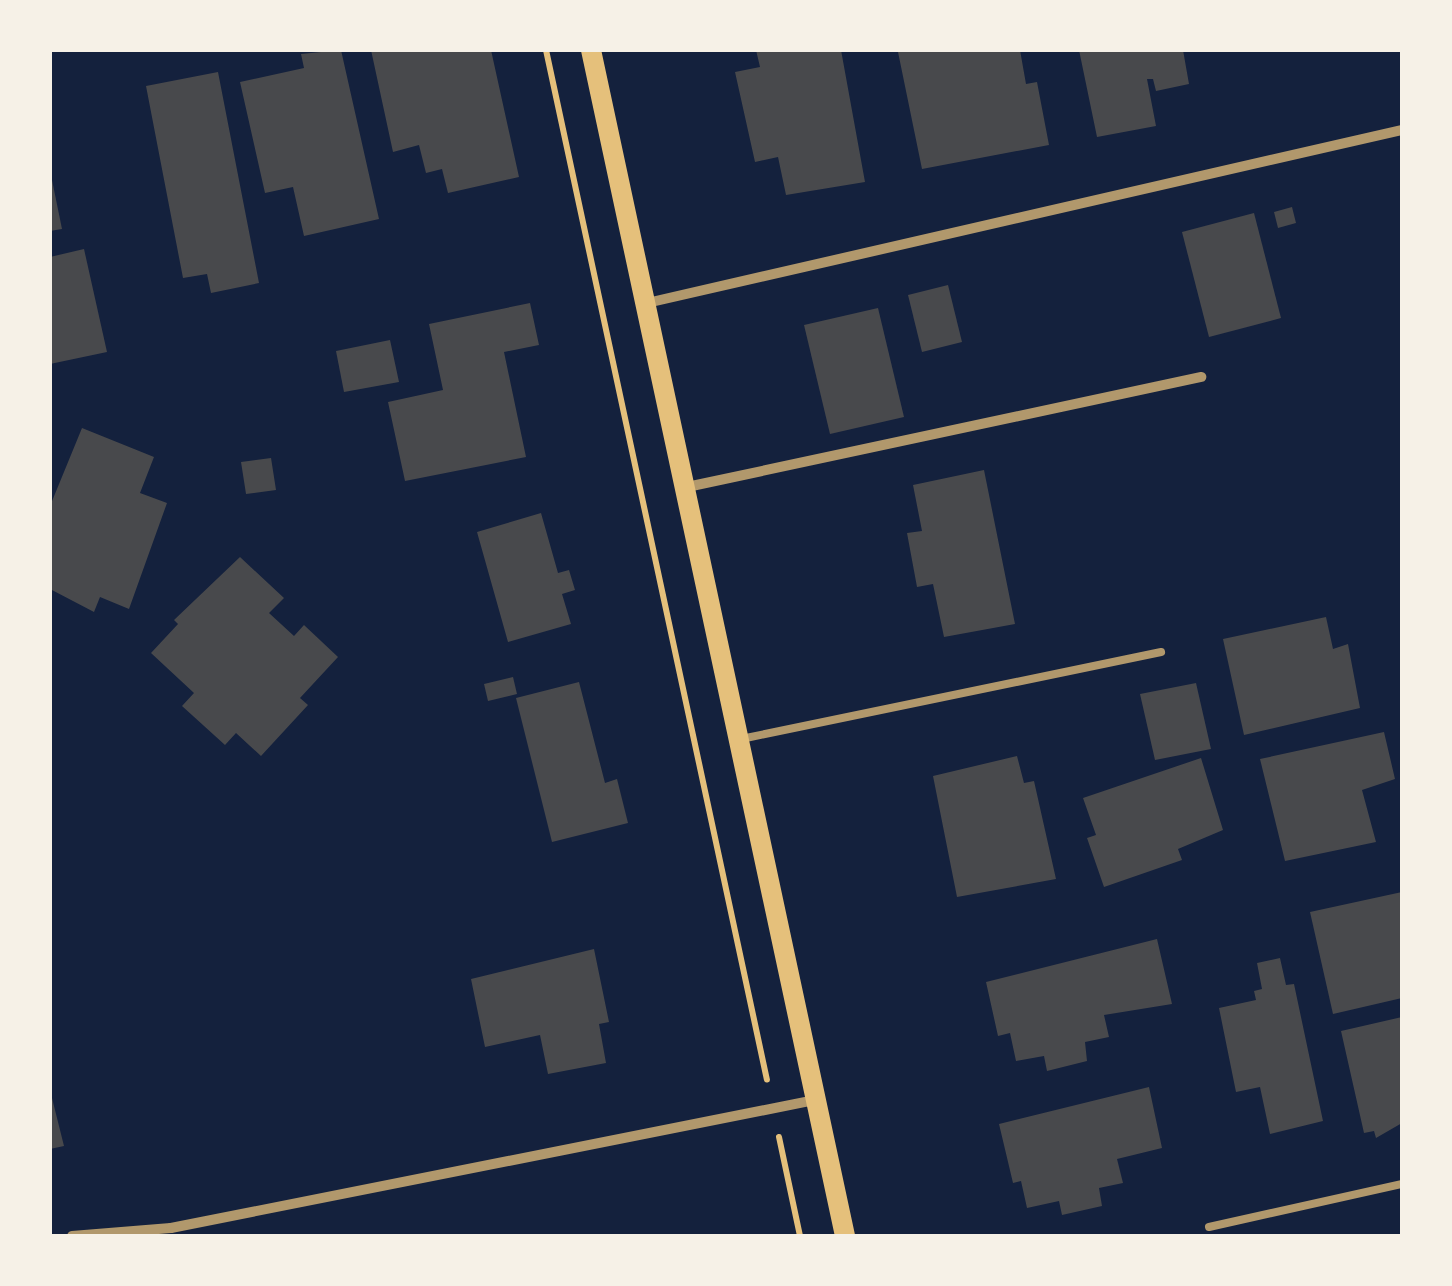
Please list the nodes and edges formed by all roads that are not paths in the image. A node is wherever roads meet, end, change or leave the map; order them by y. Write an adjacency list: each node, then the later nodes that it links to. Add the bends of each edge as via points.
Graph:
1 (592, 50): 3 (main road)
2 (1402, 130): 3 (street)
3 (647, 303): 5 (main road)
4 (1202, 376): 5 (street)
5 (687, 487): 7 (main road)
6 (1162, 652): 7 (lane)
7 (740, 738): 8 (main road)
8 (816, 1100): 11 (street, via 172,1228); 12 (main road)
9 (1402, 1184): 10 (lane)
10 (1209, 1227)
11 (72, 1236)
12 (845, 1236)

